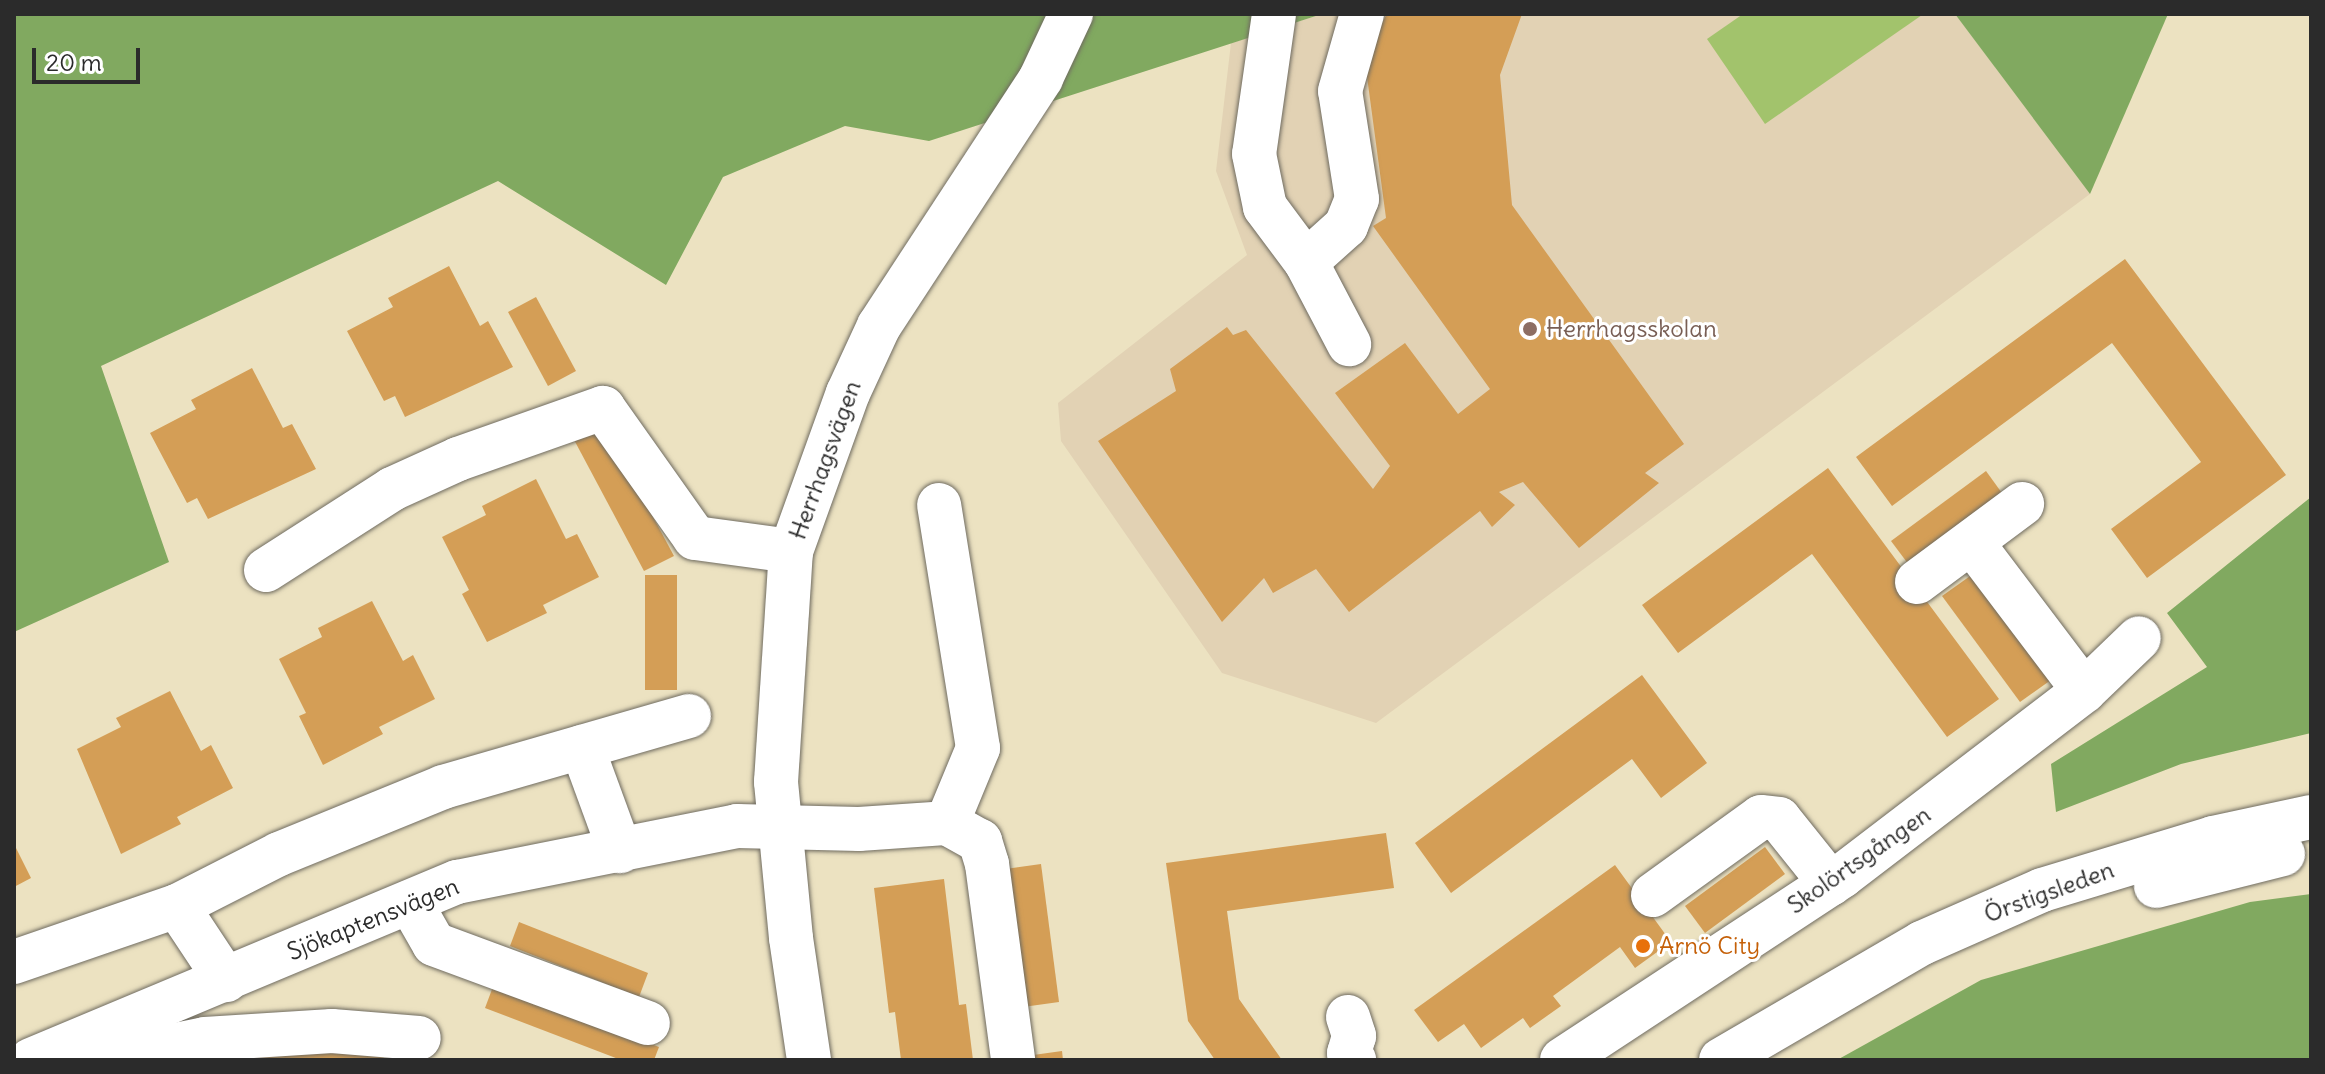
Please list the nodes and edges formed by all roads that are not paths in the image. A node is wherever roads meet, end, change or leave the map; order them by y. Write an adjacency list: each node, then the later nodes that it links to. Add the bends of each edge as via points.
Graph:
1 (1071, 14): 9 (street, Herrhagsvägen, via 1041,78 879,326 848,393)
2 (1274, 14): 4 (street, via 1254,154 1265,207)
3 (1362, 14): 4 (street, via 1340,91 1357,199 1346,226)
4 (1306, 262): 5 (street)
5 (1349, 344)
6 (2022, 504): 8 (street)
7 (939, 505): 17 (street, via 978,748)
8 (1973, 544): 11 (street); 13 (street)
9 (791, 551): 10 (street, via 695,538 603,408 458,459 392,489); 18 (street, Herrhagsvägen)
10 (266, 570)
11 (1917, 582)
12 (2139, 638): 13 (street, Skolörtsgången)
13 (2084, 691): 21 (street, Skolörtsgången)
14 (689, 716): 15 (street)
15 (582, 747): 20 (street); 24 (street, via 443,787 279,854)
16 (2311, 817): 27 (street, Örstigsleden, via 2213,838 2042,890 1922,943)
17 (947, 823): 18 (street, Sjökaptensvägen, via 859,829); 34 (street, via 980,841 987,864)
18 (778, 825): 20 (street, Sjökaptensvägen, via 737,826); 33 (street, Herrhagsvägen)
19 (2311, 848): 27 (street, Örstigsleden, via 2047,916)
20 (620, 851): 23 (street, Sjökaptensvägen, via 457,882)
21 (1831, 884): 22 (street, via 1779,819 1761,817); 36 (street, Skolörtsgången)
22 (1653, 895)
23 (410, 902): 26 (street, Sjökaptensvägen); 29 (street, via 434,944)
24 (177, 906): 25 (street); 26 (street)
25 (14, 962)
26 (226, 980): 31 (street, Sjökaptensvägen)
27 (1804, 1013): 37 (street, Örstigsleden)
28 (1348, 1017): 35 (street)
29 (648, 1023)
30 (419, 1038): 31 (street, via 332,1031 205,1039)
31 (100, 1054): 32 (street, Sjökaptensvägen)
32 (31, 1060)
33 (809, 1060)
34 (1013, 1060)
35 (1354, 1060)
36 (1562, 1060)
37 (1721, 1060)

